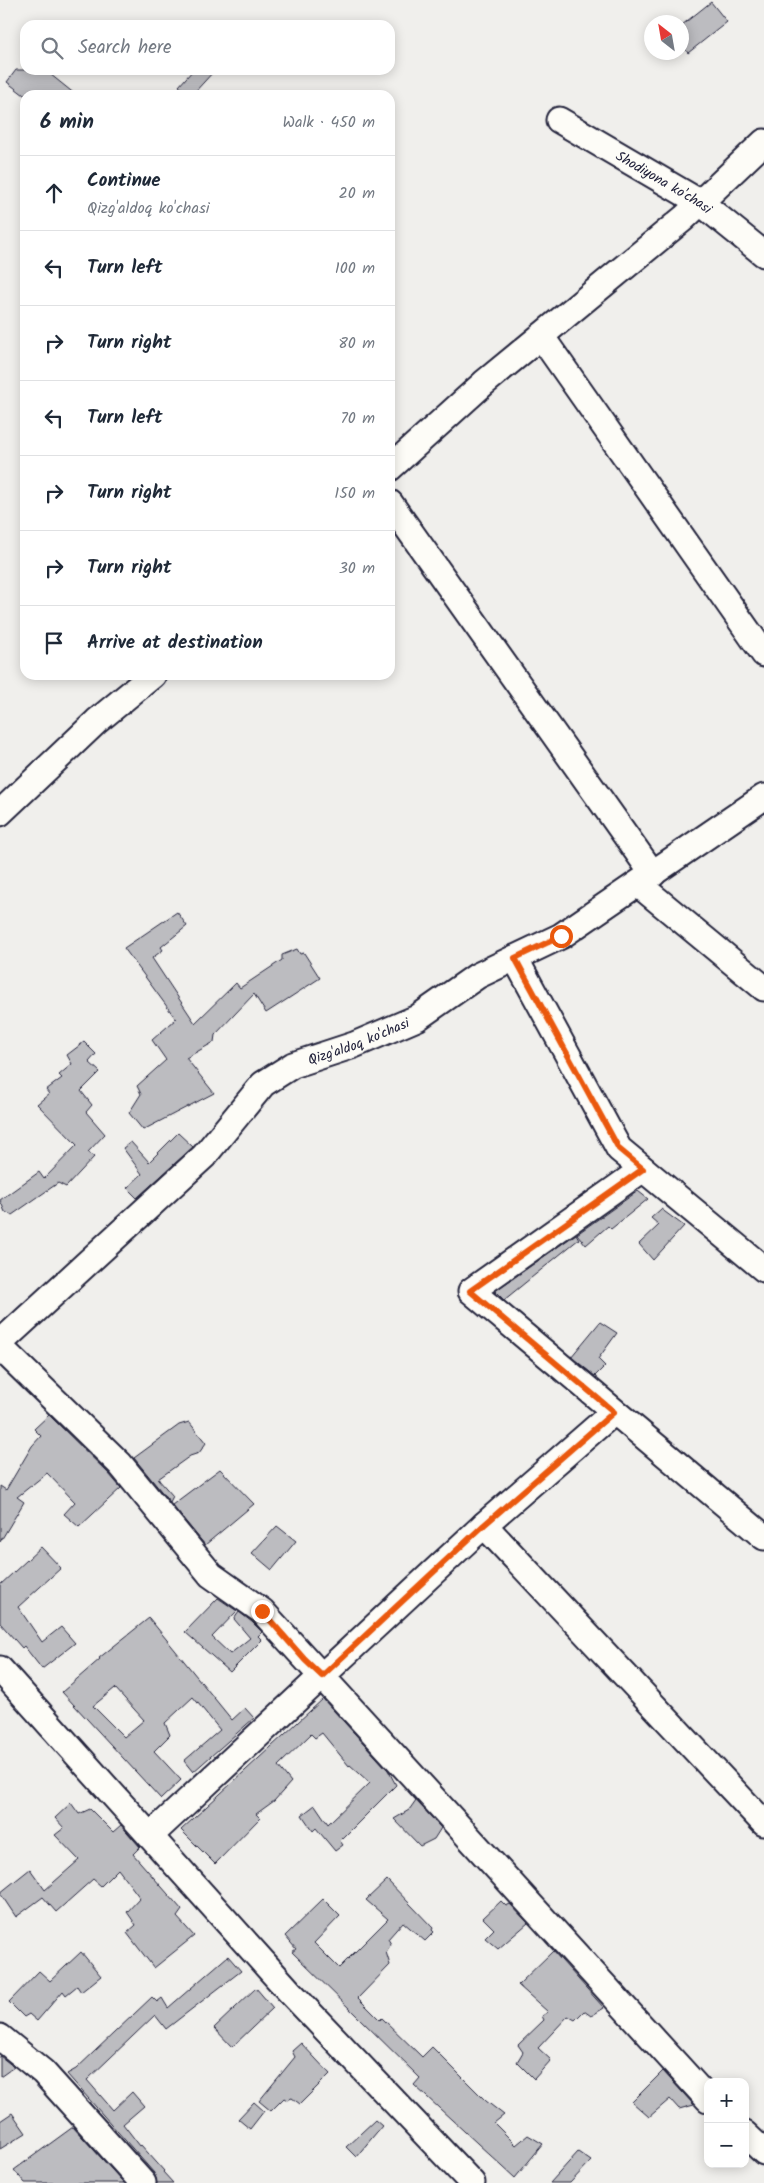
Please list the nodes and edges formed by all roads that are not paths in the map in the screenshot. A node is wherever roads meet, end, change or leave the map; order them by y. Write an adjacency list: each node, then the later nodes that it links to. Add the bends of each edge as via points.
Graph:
1 (559, 120): 3 (street, Shodiyona ko'chasi)
2 (764, 142): 3 (street)
3 (701, 203): 4 (street, Shodiyona ko'chasi); 5 (street)
4 (764, 254)
5 (541, 336): 6 (street); 8 (street)
6 (395, 463)
7 (395, 510): 12 (street)
8 (764, 654)
9 (147, 680): 11 (street, via 97,721)
10 (764, 797): 12 (street, Qizg'aldoq ko'chasi)
11 (0, 813)
12 (645, 879): 13 (street, Qizg'aldoq ko'chasi, via 561,936); 14 (street)
13 (515, 958): 15 (street, via 619,1149); 17 (street, Qizg'aldoq ko'chasi, via 477,976 417,1018 354,1045 293,1065 263,1084 204,1156)
14 (764, 988)
15 (643, 1169): 16 (street); 19 (street, via 470,1291)
16 (764, 1269)
17 (0, 1343)
18 (0, 1347): 23 (street, via 120,1464 211,1575 262,1611)
19 (614, 1412): 20 (street); 21 (street)
20 (484, 1525): 23 (street); 24 (street)
21 (764, 1537)
22 (0, 1669): 25 (street)
23 (322, 1676): 25 (street); 27 (street)
24 (764, 1823)
25 (150, 1836): 31 (street, via 290,1992)
26 (0, 2037): 30 (street, via 43,2072)
27 (704, 2095)
28 (749, 2138): 29 (street)
29 (764, 2152)
30 (143, 2183)
31 (472, 2183)

